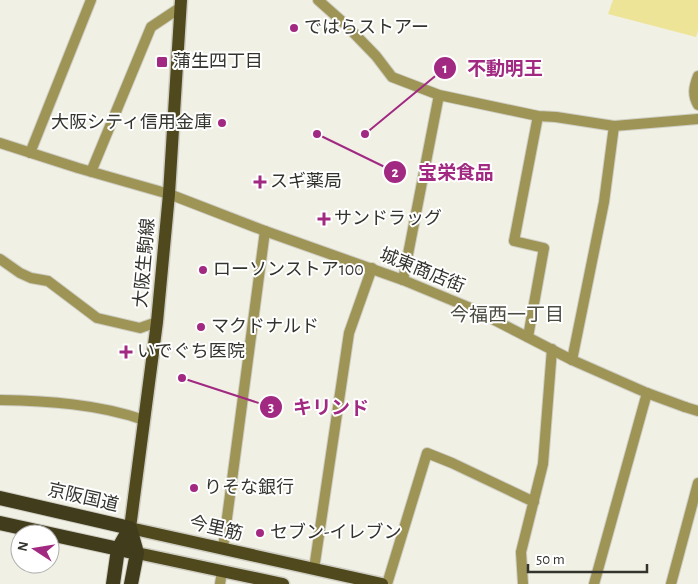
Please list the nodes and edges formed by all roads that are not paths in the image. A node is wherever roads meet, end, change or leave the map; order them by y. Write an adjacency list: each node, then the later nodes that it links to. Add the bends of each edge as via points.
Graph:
1 (91, 0): 11 (street)
2 (318, 0): 5 (street, via 344,22 392,77)
3 (181, 4): 12 (street, via 151,27); 13 (main road, 大阪生駒線)
4 (698, 76): 6 (street, via 694,88)
5 (439, 95): 7 (street); 17 (street)
6 (698, 105)
7 (538, 116): 9 (street); 19 (street, via 514,241 544,248)
8 (698, 119): 9 (street)
9 (614, 126): 21 (street, via 604,202)
10 (0, 144): 11 (street, 城東商店街)
11 (30, 153): 12 (street, 城東商店街)
12 (91, 172): 13 (street, 城東商店街)
13 (170, 194): 14 (street, 城東商店街); 18 (main road, 大阪生駒線)
14 (265, 231): 16 (street, 城東商店街); 31 (street)
15 (0, 259): 18 (street, via 20,273 48,281 97,318 140,328)
16 (372, 268): 17 (street, 城東商店街); 34 (street, via 350,333)
17 (403, 280): 19 (street, 城東商店街)
18 (157, 322): 25 (main road, 大阪生駒線)
19 (528, 337): 20 (street, 城東商店街)
20 (552, 349): 21 (street, 城東商店街); 28 (street, via 543,464)
21 (572, 360): 22 (street, 城東商店街)
22 (647, 393): 24 (street, 城東商店街); 43 (street)
23 (0, 400): 25 (street, via 117,411)
24 (698, 411)
25 (144, 420): 30 (main road, 大阪生駒線)
26 (698, 483): 44 (street)
27 (0, 498): 30 (highway, 京阪国道)
28 (534, 502): 41 (street, via 427,453); 42 (street, via 521,552)
29 (0, 523): 32 (highway)
30 (130, 528): 31 (main road, 今里筋); 32 (highway); 33 (highway, 京阪国道)
31 (223, 548): 34 (main road, 今里筋)
32 (118, 549): 33 (highway); 36 (highway)
33 (137, 553): 35 (main road); 37 (highway, 京阪国道)
34 (314, 569): 40 (main road, 今里筋)
35 (222, 571): 38 (street); 39 (main road)
36 (113, 584)
37 (131, 584)
38 (220, 584)
39 (283, 584)
40 (382, 584)
41 (386, 584)
42 (523, 584)
43 (594, 584)
44 (671, 584)

